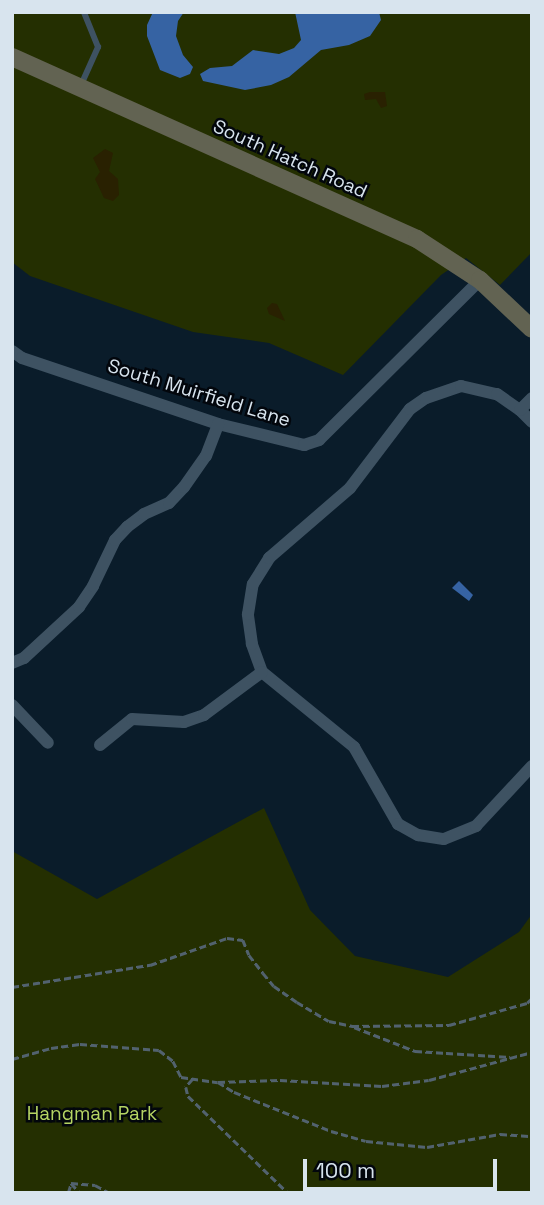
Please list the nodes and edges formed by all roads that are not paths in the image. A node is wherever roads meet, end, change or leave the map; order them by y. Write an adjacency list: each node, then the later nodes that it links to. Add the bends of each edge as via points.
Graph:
1 (84, 12): 3 (lane, via 97,47)
2 (12, 57): 3 (main road, South Hatch Road)
3 (80, 86): 4 (main road, South Hatch Road, via 417,239)
4 (480, 280): 5 (main road, South Hatch Road); 10 (street, South Muirfield Lane, via 319,440 304,445)
5 (532, 328)
6 (12, 351): 10 (street, South Muirfield Lane)
7 (532, 398): 8 (street)
8 (520, 411): 9 (street); 12 (street, via 497,394 461,386 410,409 350,488 288,538 253,584 248,614)
9 (532, 422)
10 (218, 424): 11 (street, via 206,456 184,487 169,503 127,527 115,540 79,607 24,658)
11 (12, 663)
12 (262, 672): 15 (street, via 204,715 184,722 132,719); 16 (street, via 349,741 398,824 418,835 444,839 476,826)
13 (12, 705): 14 (street)
14 (48, 743)
15 (100, 745)
16 (532, 766)

